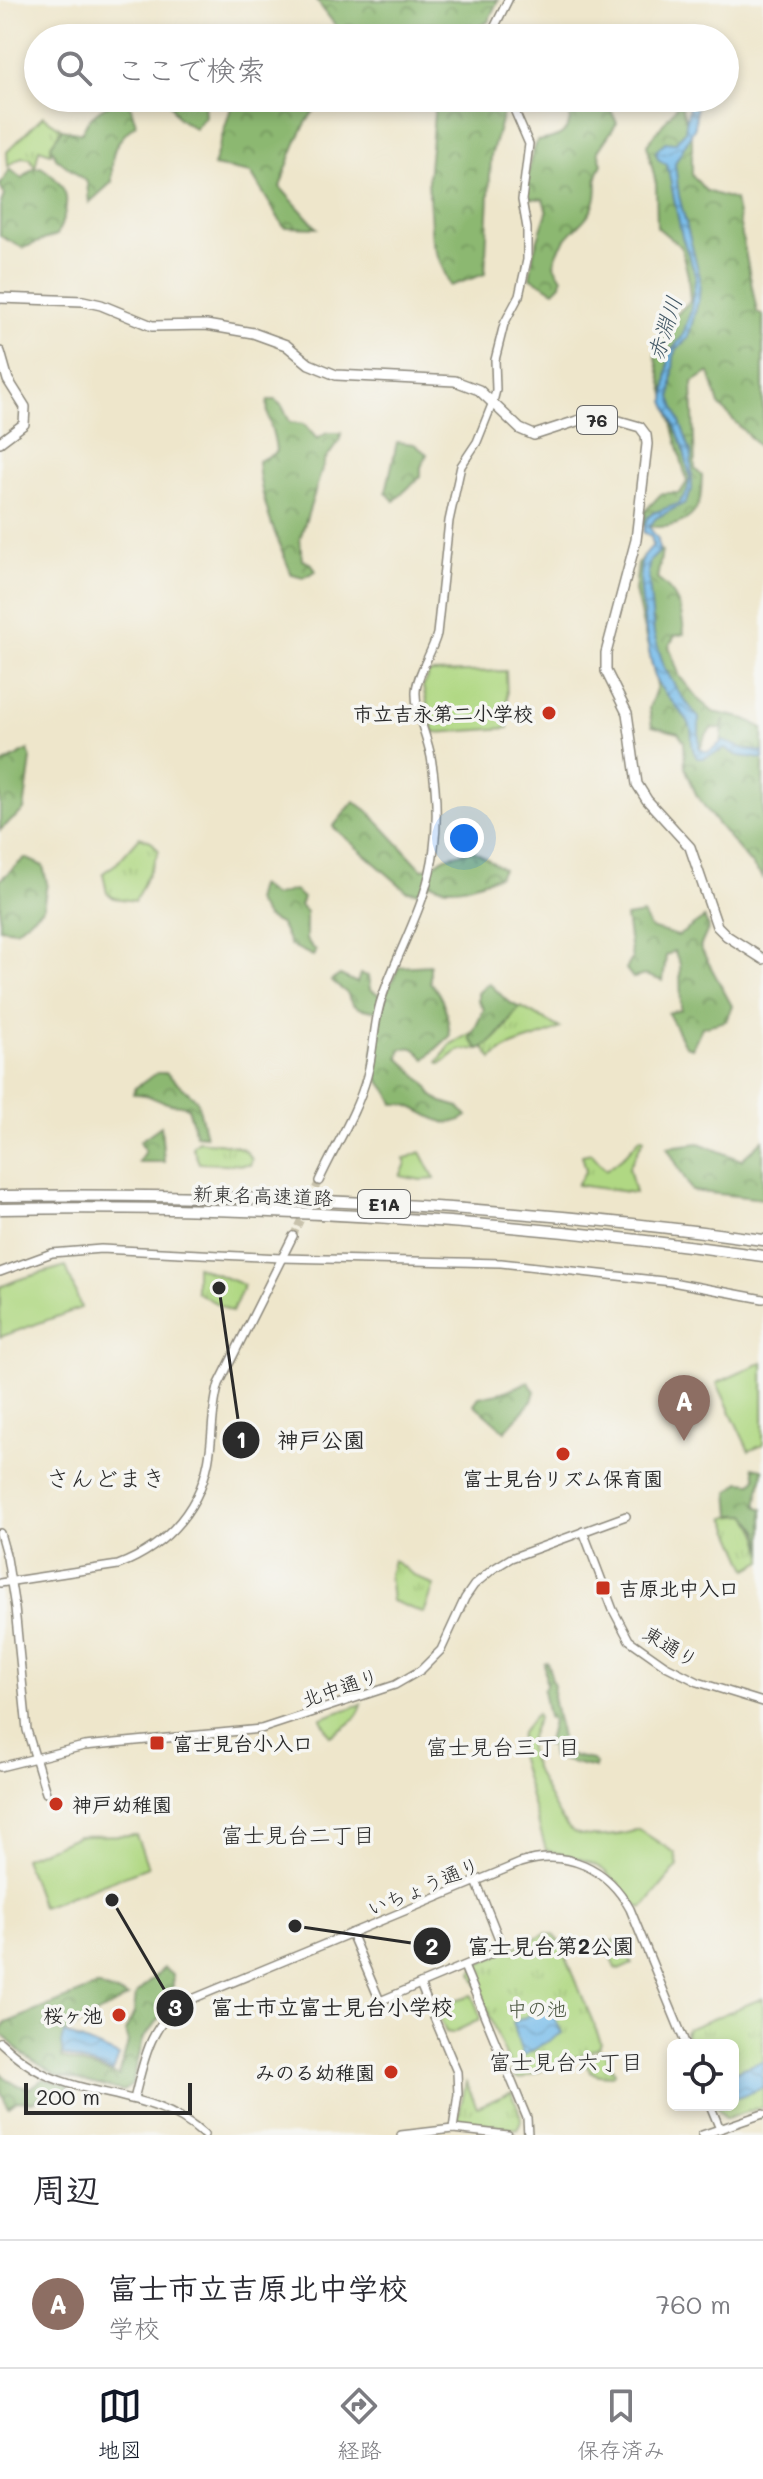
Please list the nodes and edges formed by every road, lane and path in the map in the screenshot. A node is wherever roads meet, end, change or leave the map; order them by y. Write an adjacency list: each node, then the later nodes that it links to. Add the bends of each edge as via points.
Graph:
1 (508, 0): 2 (street)
2 (496, 24)
3 (515, 112): 6 (street, via 529,144 522,200 528,246 519,296 504,324 495,360)
4 (0, 298): 6 (main road, 76, via 83,301 152,326 206,325 253,333 286,345 329,373 443,378 465,383)
5 (0, 352): 7 (main road, via 26,412 24,424)
6 (493, 402): 8 (main road, 76, via 520,429 534,435 583,419 633,423 646,435 641,510 606,671 627,713 641,791 690,847 717,926); 9 (street, via 461,466 449,521 437,634 416,688 435,794 432,865 409,936 383,992 361,1094)
7 (0, 442)
8 (763, 959)
9 (319, 1181)
10 (2, 1196): 13 (highway, 新東名高速道路 / E1A, via 167,1196 430,1207)
11 (2, 1209): 14 (highway, 新東名高速道路 / E1A, via 354,1216)
12 (293, 1236): 15 (street)
13 (763, 1240)
14 (763, 1256)
15 (281, 1258): 16 (street, via 84,1249 42,1256); 17 (street, via 501,1263 672,1282); 21 (street, via 219,1384 204,1481 184,1518 135,1559)
16 (0, 1272)
17 (763, 1299)
18 (626, 1516): 19 (street, 北中通り)
19 (583, 1531): 23 (street, 東通り, via 629,1640 698,1682); 24 (street, 北中通り, via 511,1558 486,1574 465,1598 441,1650 395,1685 259,1729 84,1746)
20 (0, 1533): 21 (street)
21 (10, 1581): 22 (street); 24 (street, via 27,1730)
22 (0, 1583)
23 (763, 1702)
24 (35, 1757): 25 (street, 北中通り); 26 (street)
25 (0, 1767)
26 (46, 1793)
27 (476, 1881): 28 (street, いちょう通り); 29 (street, via 503,1949); 31 (street, いちょう通り, via 545,1857 574,1860 606,1877 629,1908)
28 (351, 1933): 30 (street, via 380,2001); 33 (street, いちょう通り, via 179,2006 153,2033)
29 (464, 1966): 30 (street); 41 (street, via 527,2118)
30 (420, 1984): 36 (street, via 459,2082)
31 (684, 2039)
32 (0, 2042): 33 (street, via 49,2076)
33 (134, 2099): 38 (street, via 178,2115)
34 (712, 2111): 37 (street)
35 (763, 2114): 37 (street)
36 (453, 2129): 39 (street); 40 (street)
37 (720, 2129): 42 (street)
38 (204, 2135)
39 (401, 2135)
40 (508, 2135)
41 (528, 2135)
42 (702, 2135)

